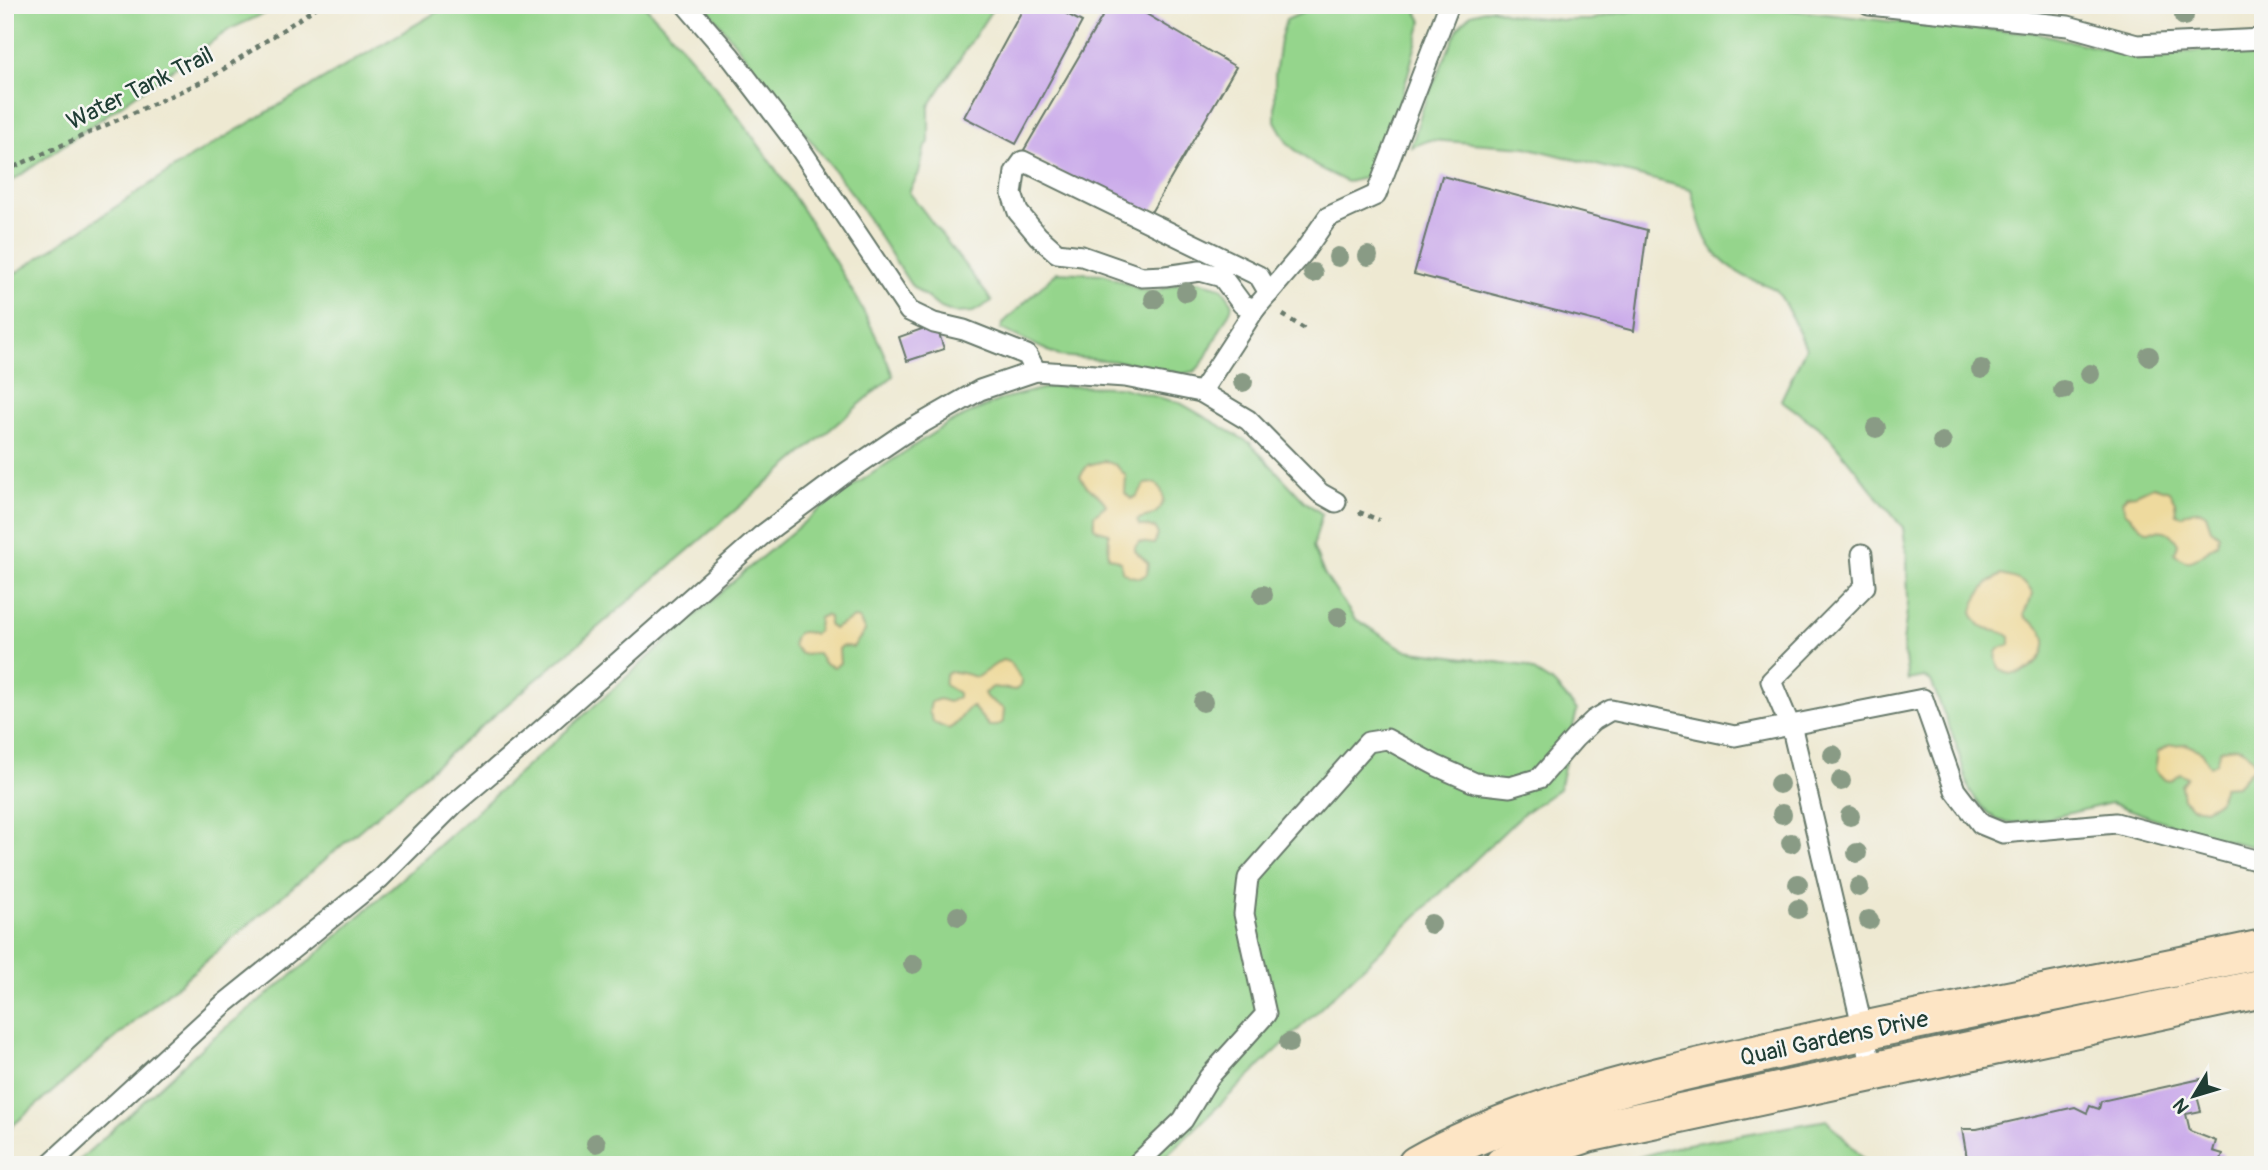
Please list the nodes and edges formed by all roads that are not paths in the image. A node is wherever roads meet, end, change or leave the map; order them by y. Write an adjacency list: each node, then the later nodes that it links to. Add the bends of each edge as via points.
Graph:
1 (1449, 5): 5 (lane, via 1376,195 1328,217)
2 (1869, 5): 4 (lane, via 2068,26 2137,45)
3 (688, 6): 7 (lane, via 797,144 909,312 1027,355)
4 (2263, 39)
5 (1269, 293): 6 (lane); 6 (lane, via 1259,276 1023,161 1016,172 1012,194 1018,212 1058,253 1082,256 1142,277 1200,271 1222,277 1242,304)
6 (1255, 309): 8 (lane)
7 (1035, 371): 8 (lane, via 1125,377); 17 (lane, via 980,390 903,434 761,536 453,804 379,879 223,1005)
8 (1201, 392): 9 (lane, via 1248,419 1320,493)
9 (1336, 502)
10 (1862, 554): 11 (lane, via 1865,586 1771,681)
11 (1789, 725): 12 (lane, via 1923,699 1955,790 1981,824 2003,832 2116,823); 15 (lane); 18 (lane, via 1735,736 1611,710 1575,738 1540,778 1510,787 1475,783 1387,739 1368,742 1248,878 1244,914 1266,1014 1209,1077 1182,1119)
12 (2263, 862)
13 (2263, 949): 15 (main road, Quail Gardens Drive)
14 (2263, 988): 16 (main road, Quail Gardens Drive)
15 (1863, 1030): 16 (lane); 19 (main road, Quail Gardens Drive, via 1569,1102 1488,1129)
16 (1872, 1072): 20 (main road, Quail Gardens Drive, via 1587,1133)
17 (49, 1165)
18 (1136, 1165)
19 (1417, 1165)
20 (1504, 1165)

